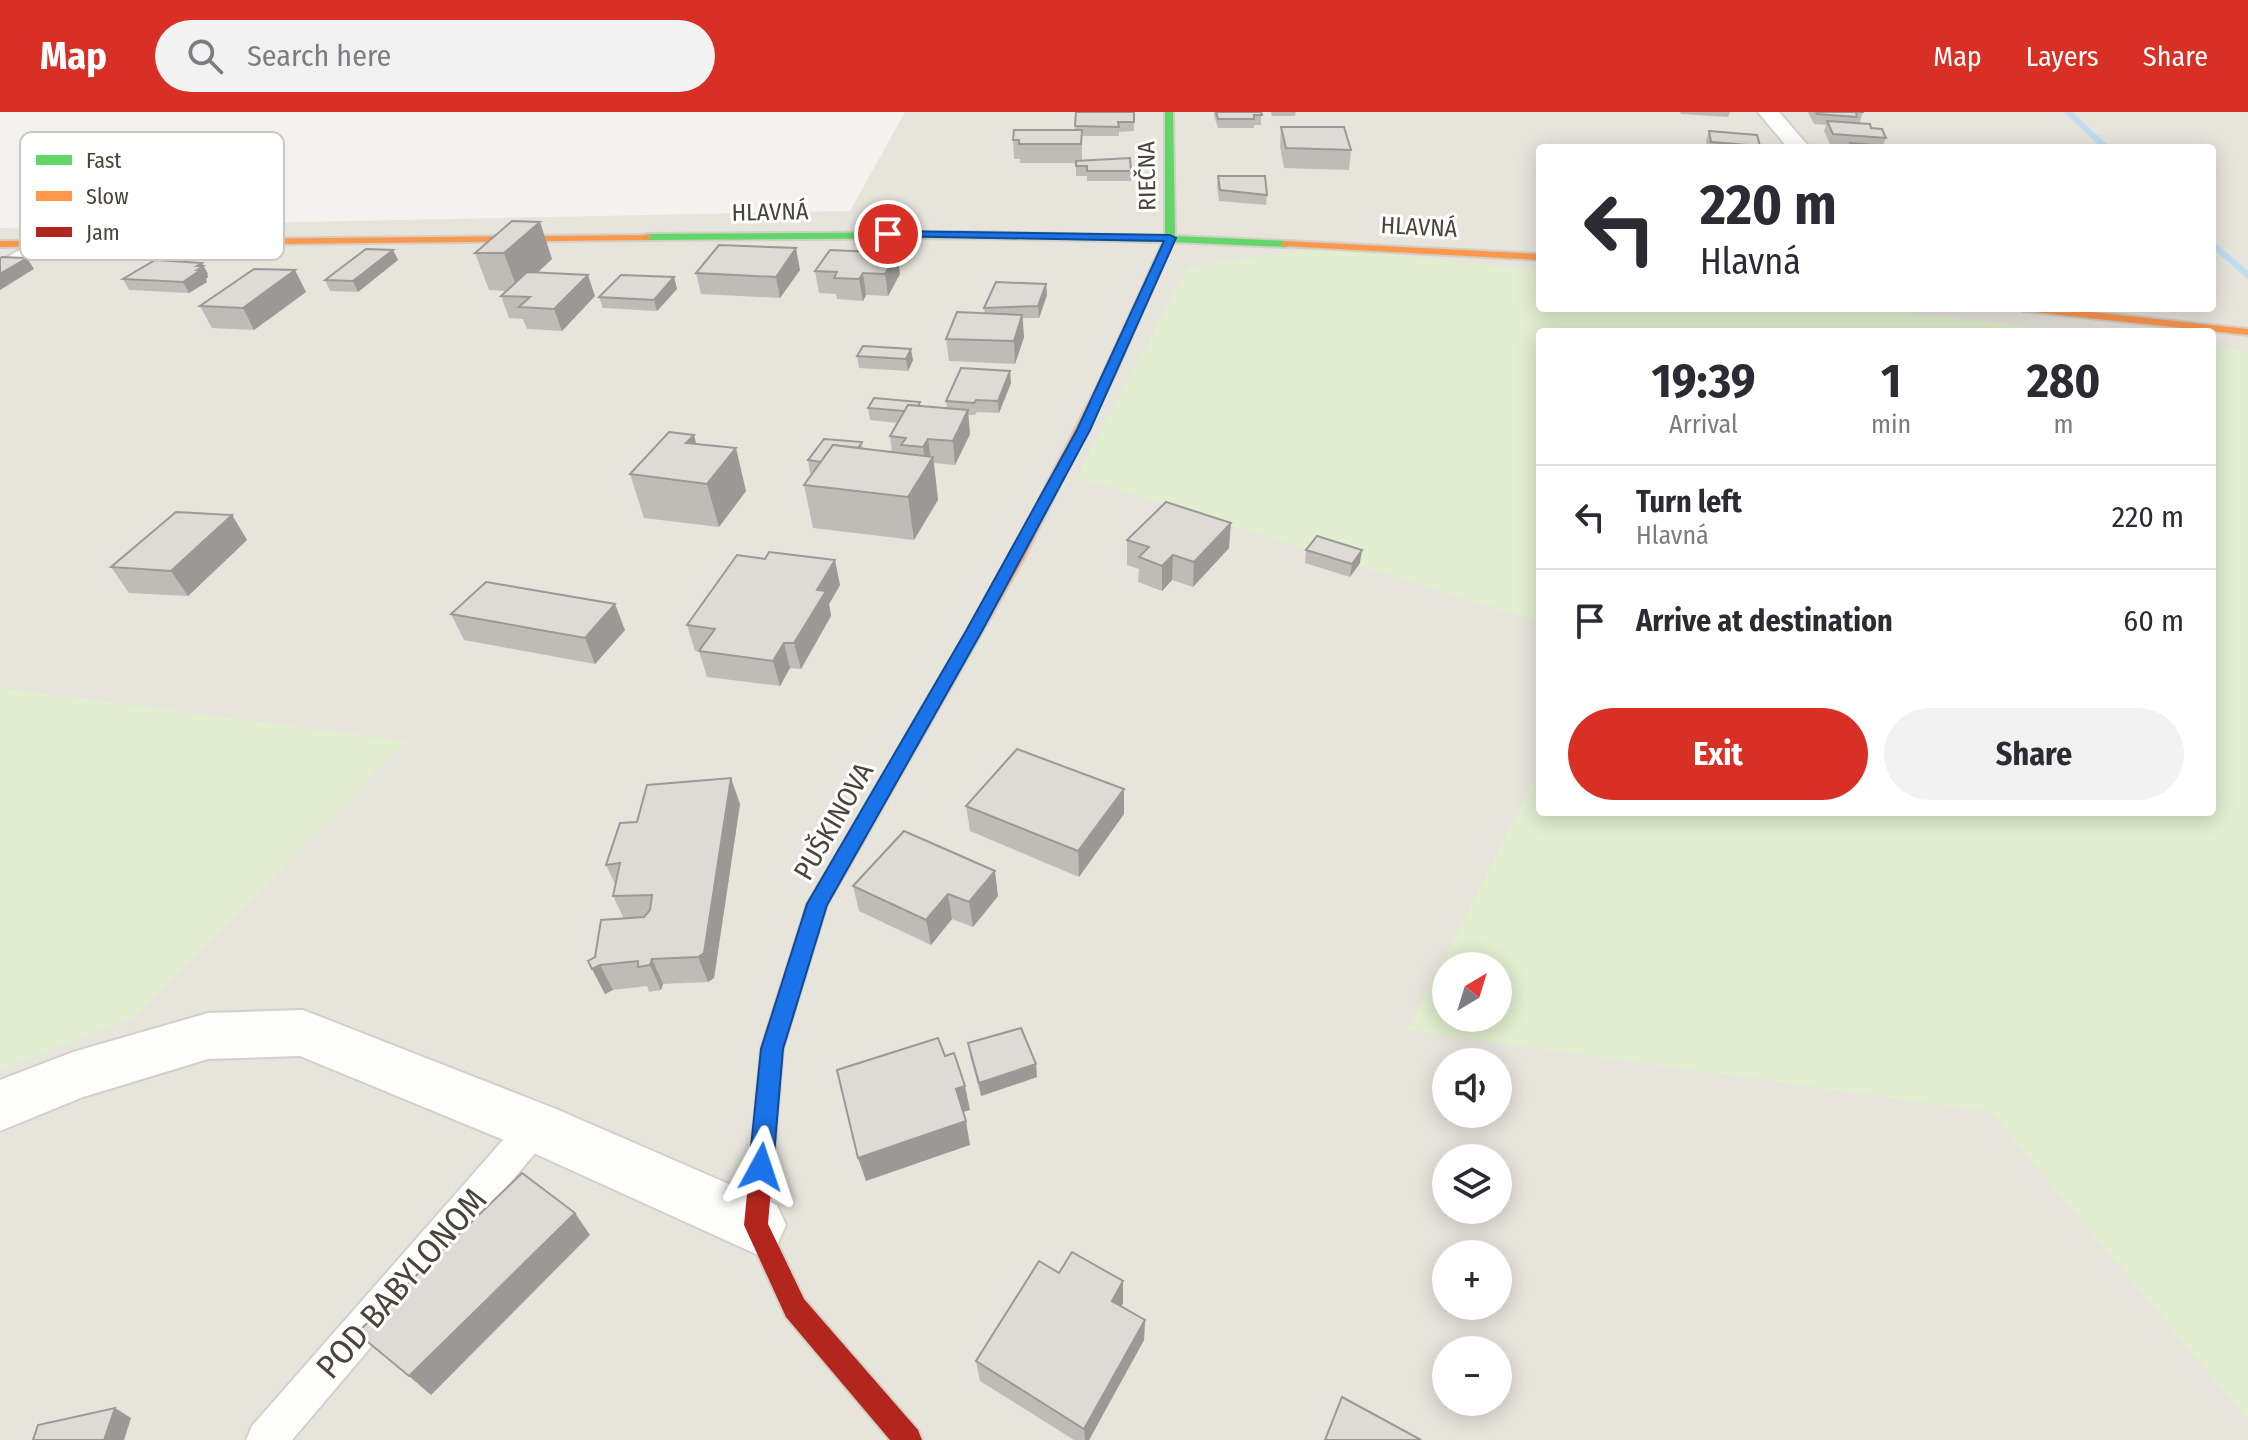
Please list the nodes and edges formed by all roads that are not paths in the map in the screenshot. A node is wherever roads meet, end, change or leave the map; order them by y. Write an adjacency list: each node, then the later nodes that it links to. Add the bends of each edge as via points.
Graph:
1 (1169, 112): 4 (main road, RIEČNA)
2 (1768, 112): 3 (street)
3 (1796, 144)
4 (1170, 238): 5 (main road, HLAVNÁ, via 888,234); 7 (main road, HLAVNÁ); 15 (main road, PUŠKINOVA, via 1084,430 817,904 772,1049)
5 (284, 241)
6 (20, 256): 8 (lane)
7 (1536, 257)
8 (0, 267)
9 (2060, 312): 10 (main road)
10 (2210, 328)
11 (2216, 329): 12 (main road)
12 (2248, 332)
13 (0, 1106): 14 (street, via 73,1076 208,1036 303,1033)
14 (536, 1127): 15 (street); 16 (lane, POD BABYLONOM)
15 (756, 1225): 17 (main road, via 795,1308)
16 (266, 1440)
17 (908, 1440)

